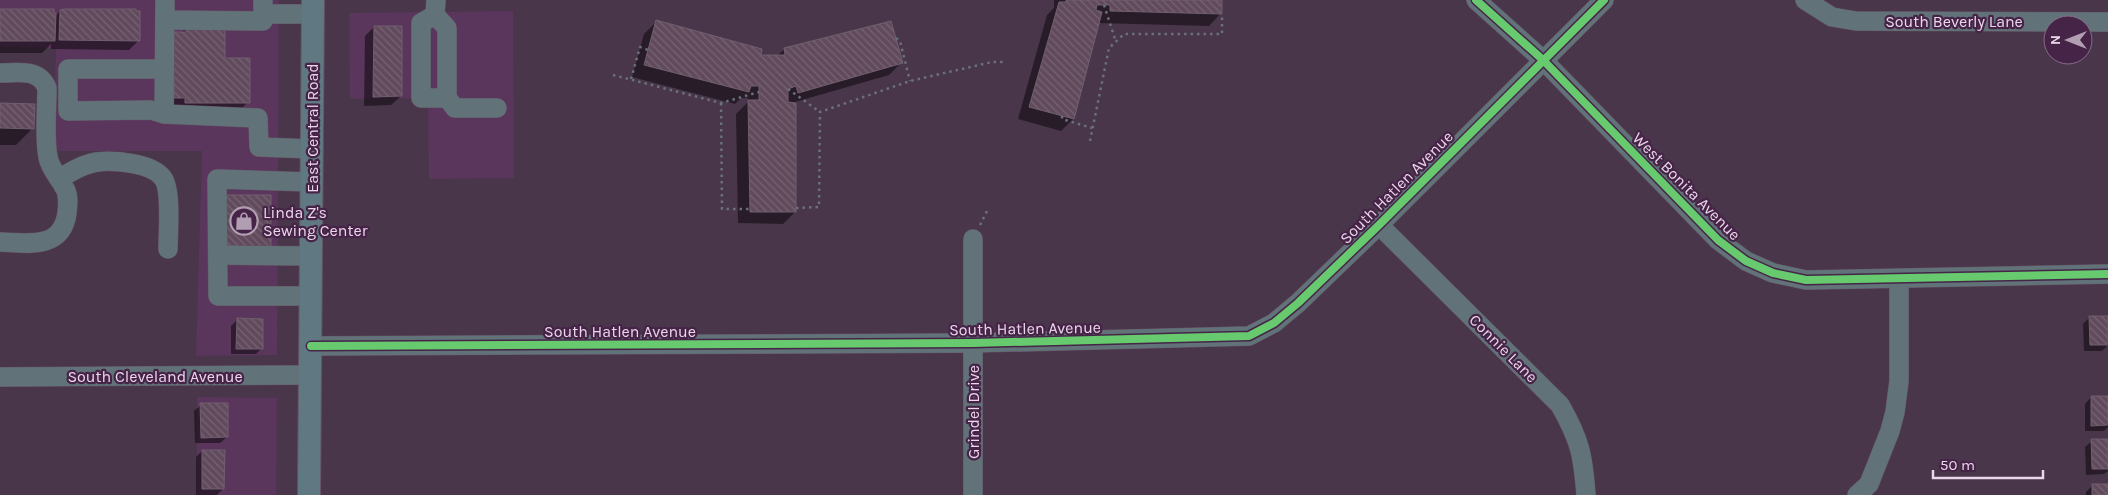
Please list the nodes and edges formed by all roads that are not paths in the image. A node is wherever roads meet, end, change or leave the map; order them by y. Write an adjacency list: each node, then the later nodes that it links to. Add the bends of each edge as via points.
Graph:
1 (165, 0): 8 (street)
2 (1476, 0): 10 (street, West Bonita Avenue)
3 (1604, 0): 10 (street, South Hatlen Avenue)
4 (1805, 0): 9 (street, South Beverly Lane, via 1832,17 1856,21)
5 (313, 7): 7 (street); 16 (main road, East Central Road)
6 (436, 7): 13 (street, via 447,28); 13 (street, via 420,23 421,98)
7 (263, 12): 8 (street)
8 (165, 20): 11 (street)
9 (2108, 22)
10 (1543, 60): 19 (street, South Hatlen Avenue); 26 (street, West Bonita Avenue, via 1718,240 1746,261 1773,273 1806,280)
11 (164, 70): 15 (street); 15 (street, via 68,69 68,111 151,110)
12 (0, 74): 17 (street, via 33,73 45,82 48,158)
13 (447, 98): 14 (street, via 455,108)
14 (497, 108)
15 (164, 114): 16 (street, via 258,118 258,147)
16 (312, 149): 18 (main road, East Central Road)
17 (59, 179): 21 (street, via 65,187 68,204 62,230 52,239 38,243); 22 (street, via 97,162 141,164 163,177 167,188)
18 (312, 182): 23 (street, via 217,179); 24 (main road, East Central Road)
19 (1379, 225): 28 (street, South Hatlen Avenue, via 1274,323 1249,336); 35 (street, Connie Lane, via 1560,405 1573,428 1583,457)
20 (973, 239): 28 (street, Grindel Drive)
21 (0, 242)
22 (168, 249)
23 (218, 255): 24 (street); 27 (street, via 218,296)
24 (311, 256): 27 (main road, East Central Road)
25 (2108, 274): 26 (street, West Bonita Avenue)
26 (1899, 279): 32 (street, via 1899,381 1895,412)
27 (311, 296): 29 (main road, East Central Road)
28 (973, 343): 29 (street, South Hatlen Avenue); 34 (street, Grindel Drive)
29 (310, 346): 30 (main road, East Central Road)
30 (310, 375): 31 (street, South Cleveland Avenue); 33 (main road, East Central Road)
31 (0, 377)
32 (1870, 491)
33 (309, 495)
34 (973, 495)
35 (1586, 495)

